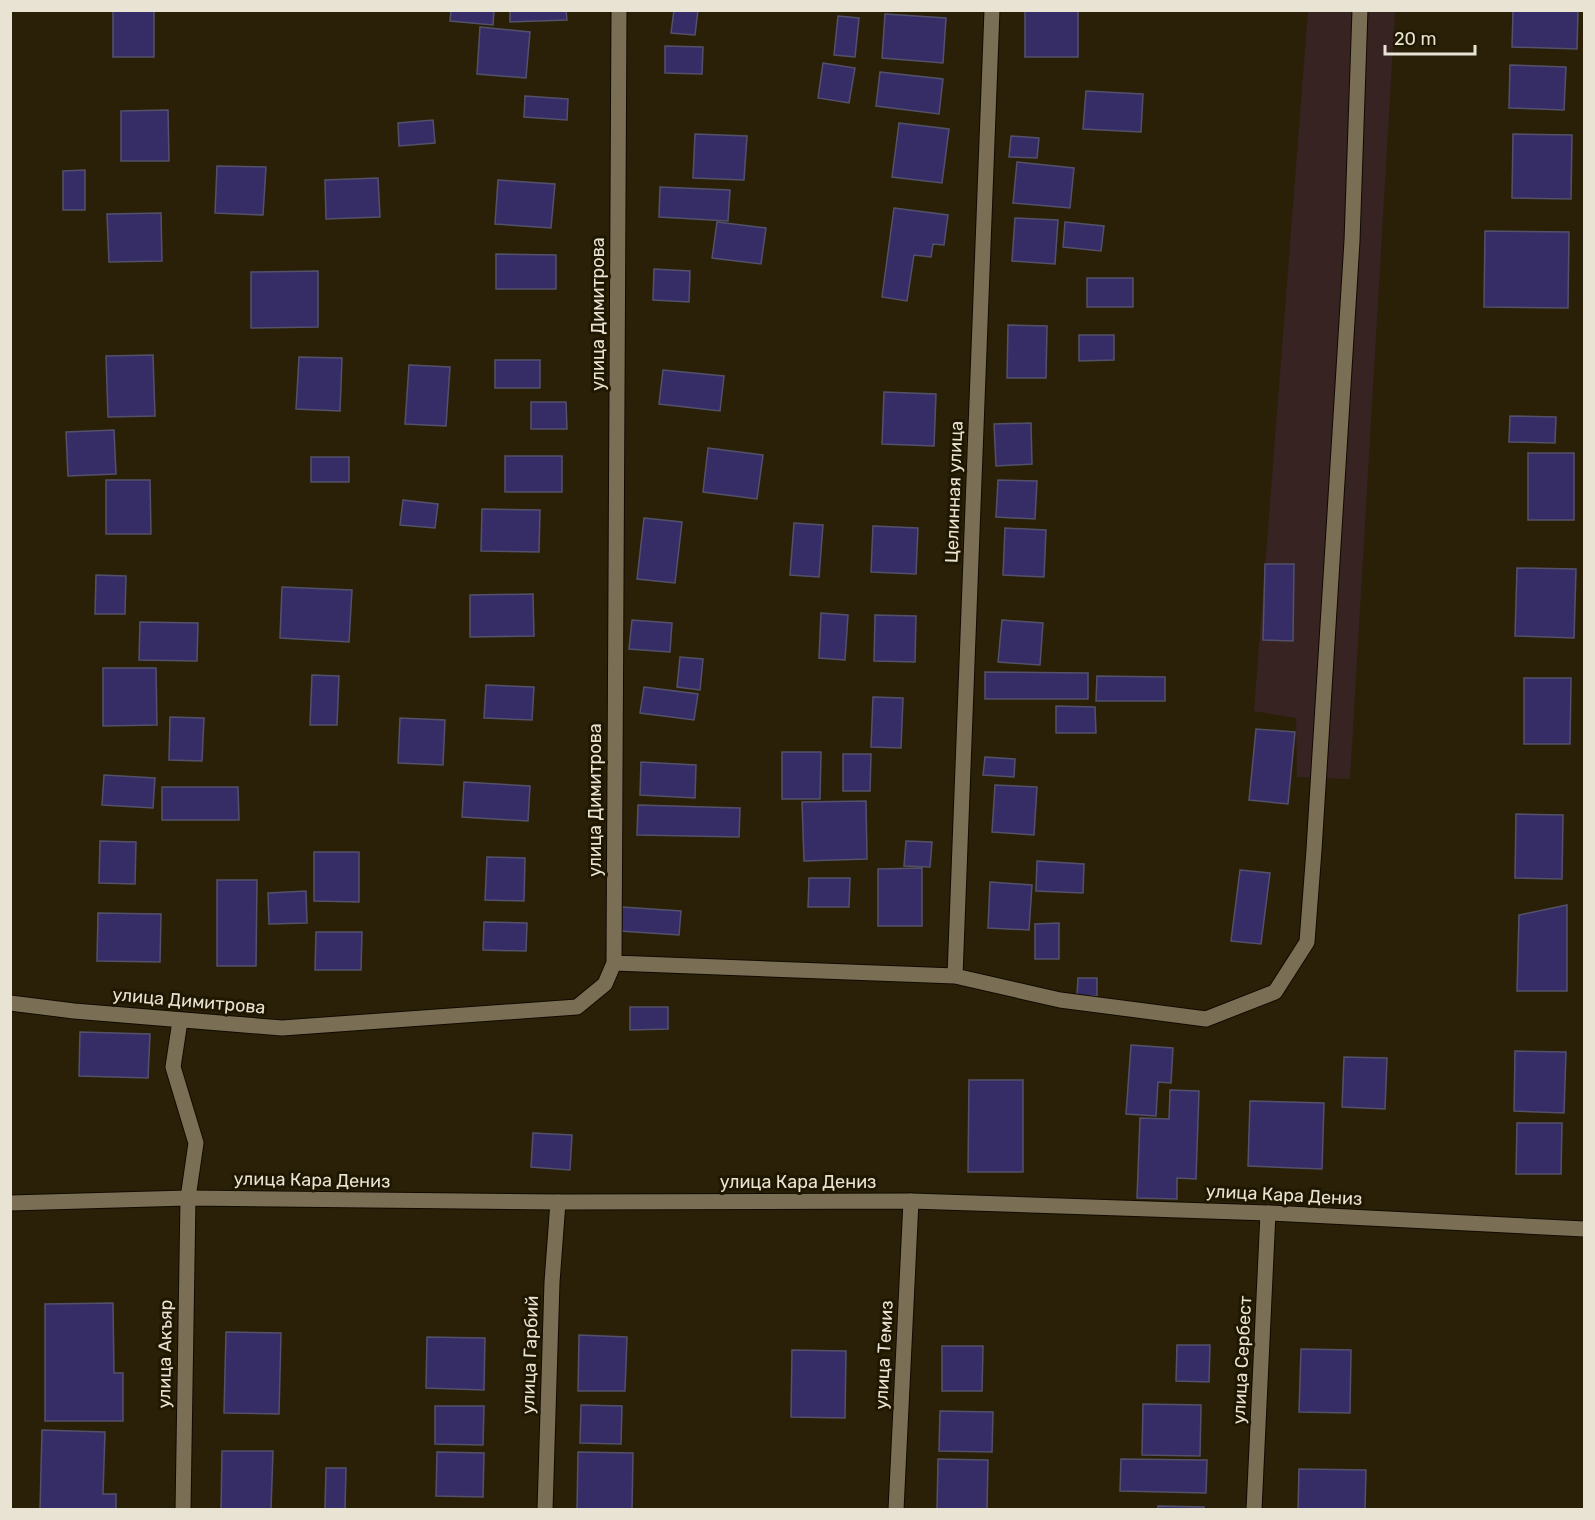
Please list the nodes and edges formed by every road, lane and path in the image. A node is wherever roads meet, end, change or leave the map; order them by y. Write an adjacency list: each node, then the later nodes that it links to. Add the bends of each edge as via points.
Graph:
1 (619, 10): 4 (street, улица Димитрова)
2 (992, 10): 5 (street, Целинная улица)
3 (1360, 10): 5 (street, via 1352,241 1307,942 1275,992 1206,1019 1060,1000)
4 (614, 963): 5 (street); 7 (street, улица Димитрова, via 605,984 577,1007 282,1028)
5 (955, 976)
6 (10, 1003): 7 (street, улица Димитрова)
7 (180, 1021): 8 (street, улица Акъяр, via 173,1067 196,1143)
8 (188, 1198): 10 (street, улица Кара Дениз); 11 (street, улица Кара Дениз); 14 (street, улица Акъяр)
9 (911, 1201): 10 (street, улица Кара Дениз); 12 (street, улица Кара Дениз); 16 (street, улица Темиз)
10 (558, 1202): 15 (street, улица Гарбий)
11 (10, 1203)
12 (1269, 1213): 13 (street, улица Кара Дениз); 17 (street, улица Сербест)
13 (1584, 1229)
14 (183, 1509)
15 (545, 1509)
16 (896, 1509)
17 (1254, 1509)

